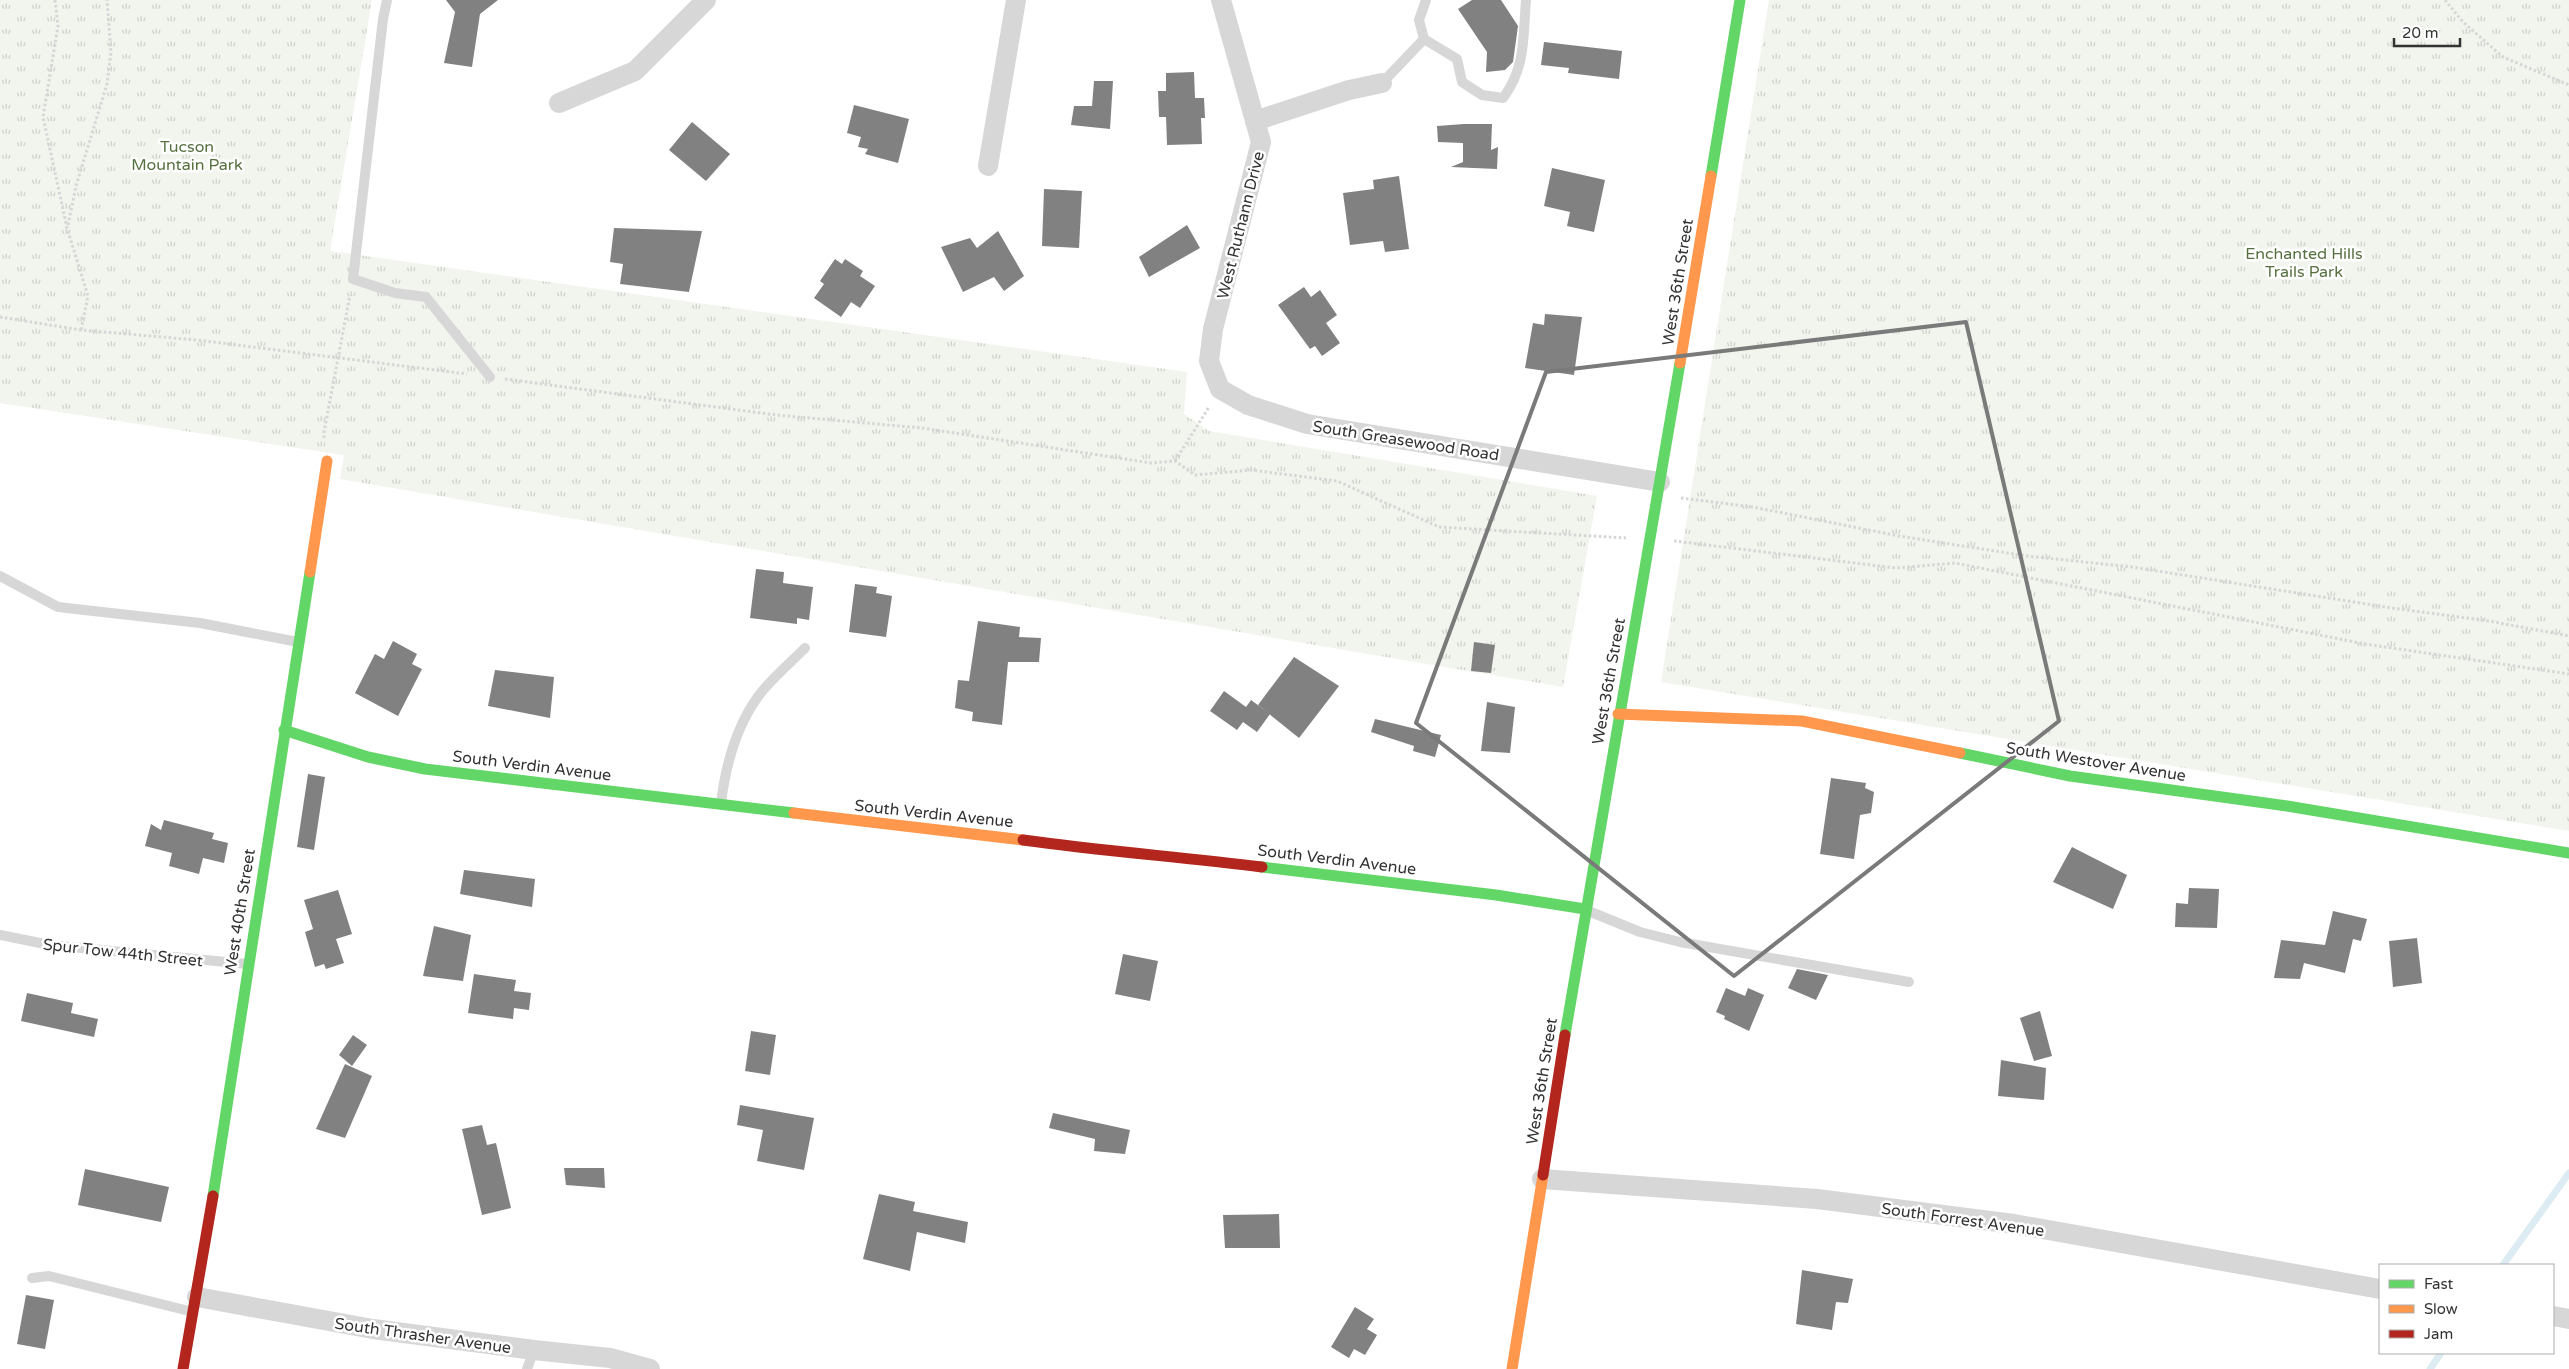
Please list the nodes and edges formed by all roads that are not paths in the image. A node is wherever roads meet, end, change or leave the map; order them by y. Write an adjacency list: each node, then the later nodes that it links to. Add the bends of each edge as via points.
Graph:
1 (387, 0): 13 (lane, via 353,279 396,293 426,297)
2 (706, 0): 10 (street, via 635,71)
3 (1016, 0): 12 (street)
4 (1220, 0): 11 (street, West Ruthann Drive)
5 (1426, 0): 8 (lane, via 1419,20)
6 (1526, 0): 8 (lane, via 1520,67 1514,84 1503,98 1482,95 1462,82 1457,59)
7 (1740, 0): 16 (street, West 36th Street)
8 (1424, 39): 9 (lane)
9 (1382, 83): 11 (street, via 1349,90)
10 (559, 103)
11 (1255, 122): 14 (street, West Ruthann Drive, via 1261,142 1213,329 1209,361)
12 (988, 166)
13 (490, 377)
14 (1220, 389): 16 (street, South Greasewood Road, via 1248,404 1307,424)
15 (327, 461): 18 (street, West 40th Street)
16 (1659, 488): 20 (street, West 36th Street)
17 (0, 576): 18 (lane, via 58,607 200,623)
18 (299, 643): 21 (street, West 40th Street)
19 (805, 648): 22 (lane, via 763,690 739,728 725,771)
20 (1618, 714): 23 (street, South Westover Avenue, via 1802,721 2070,776 2297,807); 24 (street, West 36th Street)
21 (284, 730): 22 (street, South Verdin Avenue, via 402,764); 26 (street, West 40th Street)
22 (721, 804): 24 (street, South Verdin Avenue, via 1496,895)
23 (2569, 853)
24 (1585, 909): 27 (lane, via 1640,932 1680,942); 28 (street, West 36th Street)
25 (0, 935): 26 (lane, Spur Tow 44th Street, via 50,945)
26 (248, 964): 31 (street, West 40th Street)
27 (1909, 982)
28 (1542, 1179): 30 (street, South Forrest Avenue, via 1817,1199 2014,1224); 37 (street, West 36th Street)
29 (32, 1278): 31 (lane, via 49,1276)
30 (2379, 1289)
31 (196, 1305): 34 (street, South Thrasher Avenue, via 373,1329); 35 (street, West 40th Street)
32 (2554, 1316): 33 (street)
33 (2569, 1319)
34 (531, 1360): 36 (street, South Thrasher Avenue, via 610,1358)
35 (183, 1369)
36 (650, 1369)
37 (1512, 1369)

